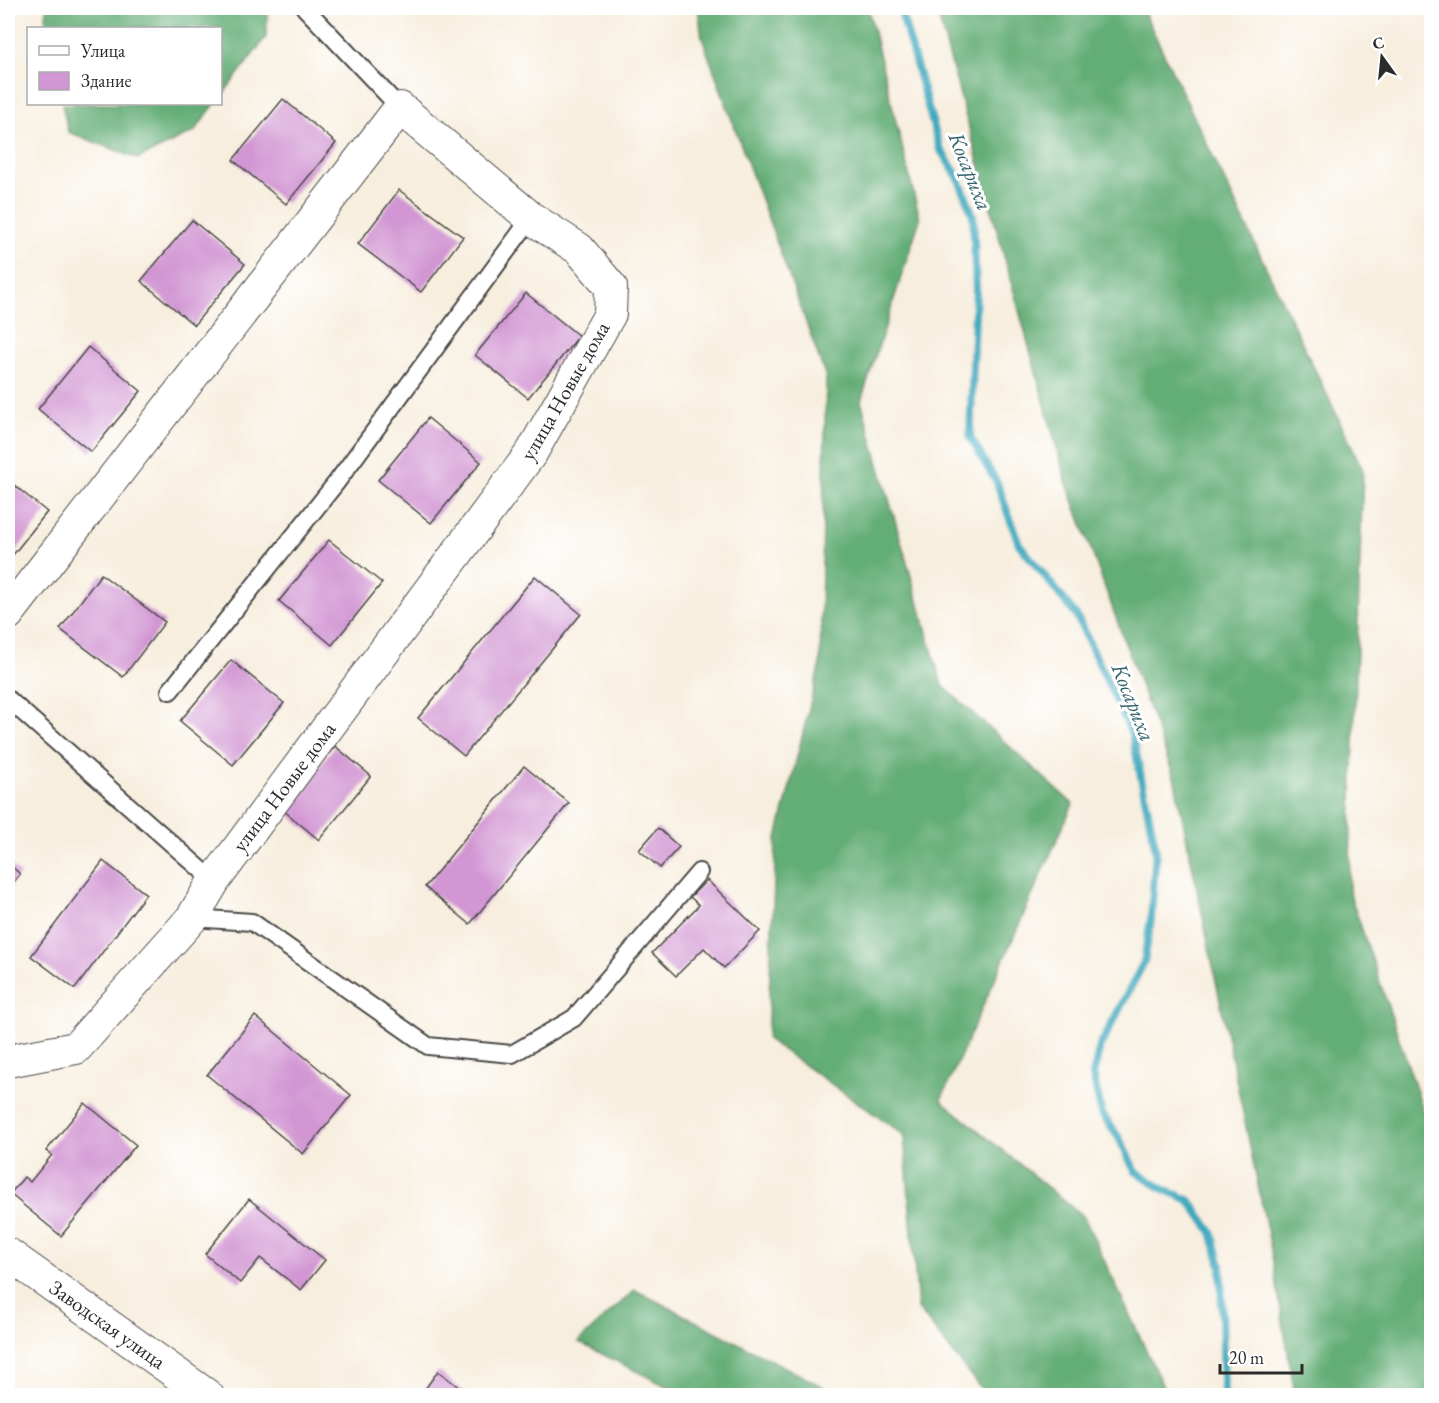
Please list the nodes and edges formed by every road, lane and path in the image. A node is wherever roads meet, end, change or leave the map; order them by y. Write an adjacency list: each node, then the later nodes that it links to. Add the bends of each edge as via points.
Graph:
1 (305, 8): 2 (lane)
2 (400, 108): 3 (street, улица Новые дома); 4 (street)
3 (531, 218): 5 (lane, via 336,483); 8 (street, улица Новые дома, via 579,249 611,287 610,314 532,452)
4 (8, 614)
5 (170, 691)
6 (8, 699): 8 (lane)
7 (699, 872): 9 (lane, via 573,1018 512,1054 428,1046 252,922)
8 (214, 881): 9 (street, улица Новые дома)
9 (192, 918): 10 (street, улица Новые дома, via 76,1048)
10 (8, 1061)
11 (8, 1254): 12 (street, Заводская улица)
12 (208, 1395)

